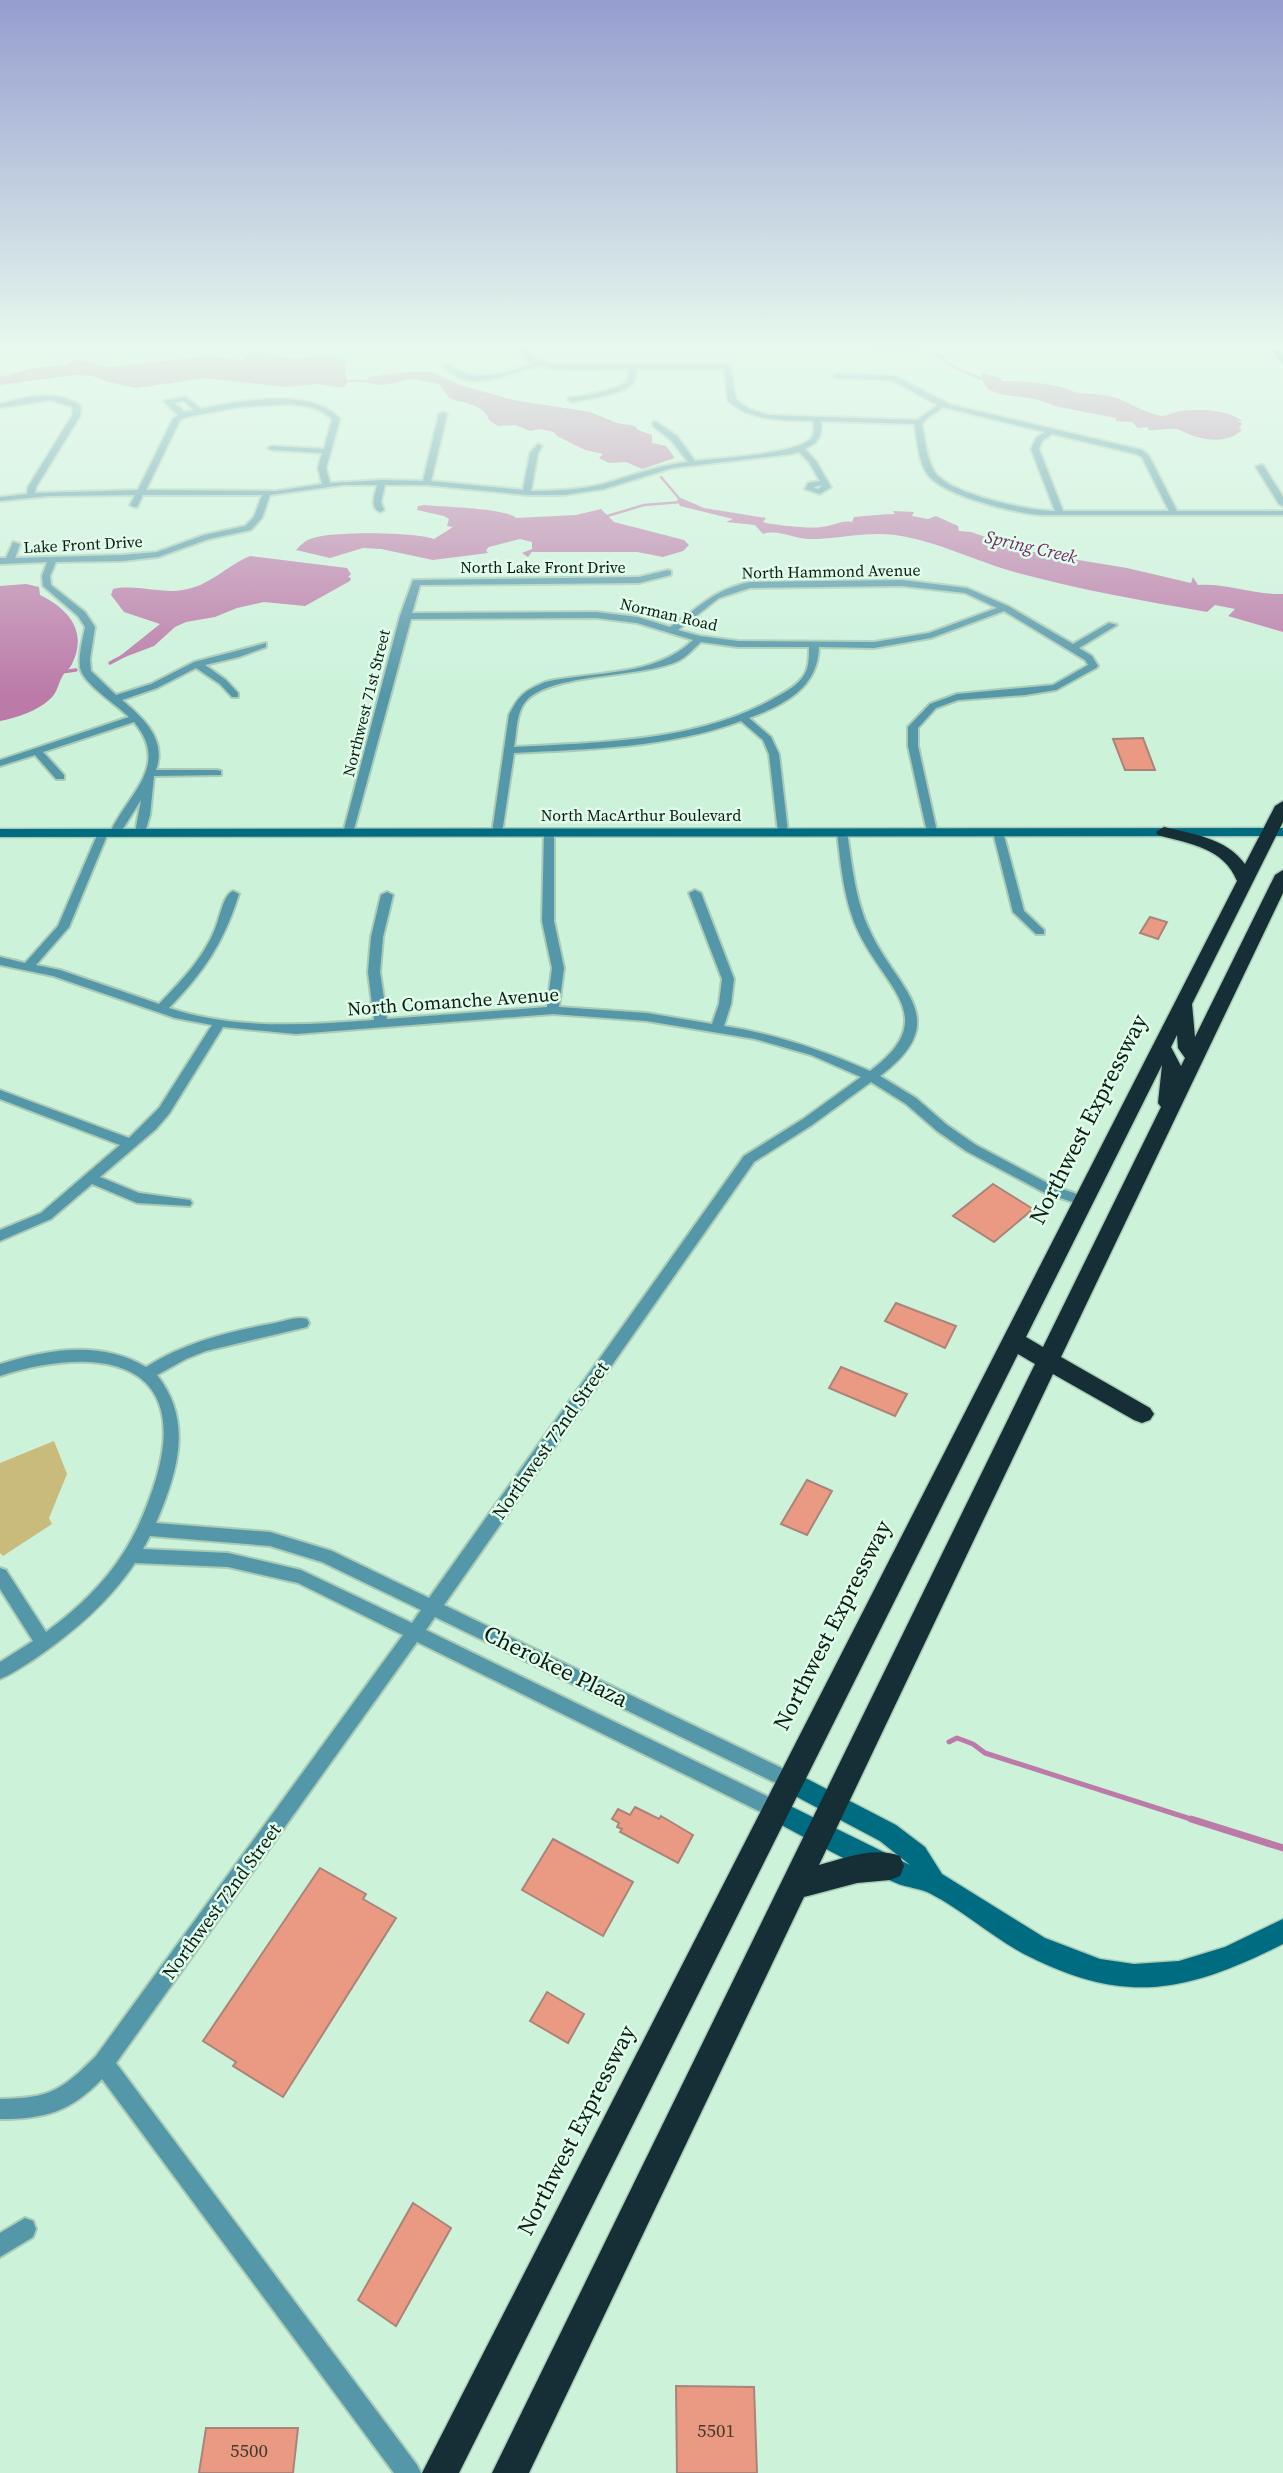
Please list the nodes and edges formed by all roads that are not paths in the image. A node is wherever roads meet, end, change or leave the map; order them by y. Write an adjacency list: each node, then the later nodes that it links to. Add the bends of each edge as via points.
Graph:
1 (46, 464): 19 (street)
2 (155, 464): 16 (street)
3 (323, 464): 15 (street)
4 (431, 464): 14 (street)
5 (532, 464): 18 (street)
6 (684, 464): 18 (street, via 586,490)
7 (814, 464): 13 (street)
8 (929, 464): 24 (street, via 939,481 1017,511)
9 (1041, 464): 24 (street)
10 (1148, 464): 25 (street)
11 (1260, 467): 21 (street)
12 (382, 482): 14 (street); 15 (street); 23 (street, via 377,502)
13 (824, 482)
14 (426, 483): 18 (street)
15 (326, 484): 17 (street)
16 (141, 492): 17 (street); 19 (street); 22 (street)
17 (267, 493): 28 (street, Lake Front Drive, via 253,525)
18 (527, 493)
19 (31, 495): 20 (street)
20 (0, 499)
21 (1283, 504)
22 (134, 505)
23 (380, 510)
24 (1060, 513): 25 (street)
25 (1174, 513): 26 (street)
26 (1283, 513)
27 (16, 544): 30 (street)
28 (158, 554): 29 (street, Lake Front Drive); 31 (street)
29 (52, 560): 30 (street, Lake Front Drive); 44 (street, via 46,583 89,623 86,671)
30 (4, 561)
31 (165, 561)
32 (668, 573): 33 (street, North Lake Front Drive, via 639,580)
33 (416, 582): 35 (street, Northwest 71st Street)
34 (1005, 608): 37 (street, North Hammond Avenue, via 967,591 939,586 750,585 710,598); 39 (street, Norman Road, via 902,642); 41 (street, North Hammond Avenue)
35 (405, 616): 37 (street, Norman Road, via 596,615); 64 (street, Northwest 71st Street)
36 (1112, 625): 41 (street)
37 (673, 629): 38 (street, Norman Road)
38 (699, 639): 39 (street, Norman Road, via 769,646); 47 (street, via 675,660 645,670 543,685 522,698 514,715)
39 (814, 644): 45 (street, via 814,665 804,682 770,706)
40 (263, 645): 42 (street)
41 (1073, 648): 57 (street, via 1093,666 1056,687 957,697 933,706 913,727)
42 (197, 664): 43 (street); 44 (street, via 154,686)
43 (235, 695)
44 (114, 699): 46 (street)
45 (742, 717): 47 (street, via 675,735); 55 (street, via 767,739 774,754)
46 (135, 718): 48 (street); 50 (street, via 154,745)
47 (511, 750): 66 (street)
48 (37, 751): 49 (street); 52 (street)
49 (0, 762)
50 (151, 773): 51 (street); 53 (street)
51 (216, 773)
52 (60, 777)
53 (146, 785): 62 (street); 63 (street)
54 (1283, 806): 60 (highway, Northwest Expressway)
55 (783, 832): 56 (main road, North MacArthur Boulevard); 65 (main road, North MacArthur Boulevard)
56 (842, 832): 57 (main road, North MacArthur Boulevard); 83 (street, Northwest 72nd Street, via 859,922 902,990 911,1019 902,1047)
57 (932, 832): 58 (main road, North MacArthur Boulevard)
58 (998, 832): 59 (main road, North MacArthur Boulevard); 72 (street, via 1019,912)
59 (1164, 832): 60 (main road, North MacArthur Boulevard); 68 (highway, via 1228,853 1239,863)
60 (1277, 832): 68 (highway, Northwest Expressway)
61 (0, 833): 62 (main road, North MacArthur Boulevard)
62 (109, 833): 63 (main road, North MacArthur Boulevard); 74 (street, via 63,928)
63 (140, 833): 64 (main road, North MacArthur Boulevard)
64 (348, 833): 66 (main road, North MacArthur Boulevard)
65 (549, 833): 66 (main road, North MacArthur Boulevard); 77 (street, via 548,921 558,968)
66 (497, 834)
67 (1283, 874): 82 (highway)
68 (1245, 881): 75 (highway, Northwest Expressway)
69 (695, 893): 80 (street, via 728,979 726,1004)
70 (233, 894): 76 (street, via 215,947)
71 (387, 895): 79 (street, via 374,972)
72 (1040, 932)
73 (0, 961): 74 (street, North Comanche Avenue)
74 (29, 966): 76 (street, North Comanche Avenue)
75 (1183, 1002): 81 (highway, Northwest Expressway); 82 (highway, via 1187,1048)
76 (161, 1009): 78 (street, North Comanche Avenue)
77 (553, 1010): 79 (street, North Comanche Avenue); 80 (street, North Comanche Avenue)
78 (220, 1023): 79 (street, North Comanche Avenue, via 296,1030); 86 (street, via 158,1119)
79 (381, 1023)
80 (717, 1028): 83 (street, North Comanche Avenue, via 797,1046)
81 (1161, 1048): 85 (highway, via 1173,1062); 88 (highway, Northwest Expressway)
82 (1195, 1057): 85 (highway)
83 (871, 1076): 88 (street, North Comanche Avenue, via 971,1148 1048,1189); 100 (street, Northwest 72nd Street, via 812,1122 749,1159)
84 (0, 1094): 86 (street)
85 (1168, 1112): 93 (highway)
86 (131, 1144): 87 (street)
87 (91, 1178): 89 (street, via 137,1198); 90 (street, via 46,1216)
88 (1084, 1201): 92 (highway, Northwest Expressway)
89 (186, 1203)
90 (0, 1236)
91 (302, 1323): 95 (street, via 178,1355)
92 (1012, 1340): 93 (highway); 104 (highway, Northwest Expressway)
93 (1054, 1350): 96 (highway); 105 (highway)
94 (0, 1370): 95 (street, via 51,1355 84,1353 117,1360)
95 (147, 1374): 97 (street, via 167,1404 172,1434)
96 (1142, 1407)
97 (145, 1529): 98 (street); 100 (street, Cherokee Plaza, via 240,1535 297,1546)
98 (131, 1556): 101 (street, Cherokee Plaza, via 228,1560 283,1571); 102 (street, via 100,1597)
99 (0, 1575): 102 (street)
100 (433, 1605): 101 (street, Northwest 72nd Street); 104 (street, Cherokee Plaza)
101 (415, 1632): 106 (street, Cherokee Plaza); 112 (street, Northwest 72nd Street)
102 (44, 1643): 103 (street)
103 (0, 1671)
104 (790, 1781): 105 (main road, Cherokee Plaza); 106 (highway, Northwest Expressway)
105 (833, 1804): 107 (highway); 109 (main road, Cherokee Plaza, via 888,1833 917,1855)
106 (776, 1810): 107 (main road, Cherokee Plaza); 117 (highway, Northwest Expressway)
107 (820, 1830): 108 (main road, Cherokee Plaza); 110 (highway)
108 (890, 1866): 109 (main road, Cherokee Plaza, via 904,1875); 110 (highway, via 857,1868)
109 (934, 1882): 111 (main road, Cherokee Plaza, via 1038,1948 1100,1971 1134,1976 1179,1973 1228,1958)
110 (794, 1885): 118 (highway)
111 (1283, 1931)
112 (103, 2063): 113 (street, Northwest 72nd Street, via 64,2099 41,2108); 116 (street)
113 (0, 2109)
114 (25, 2229): 115 (street)
115 (0, 2246)
116 (409, 2473)
117 (440, 2473)
118 (510, 2473)

